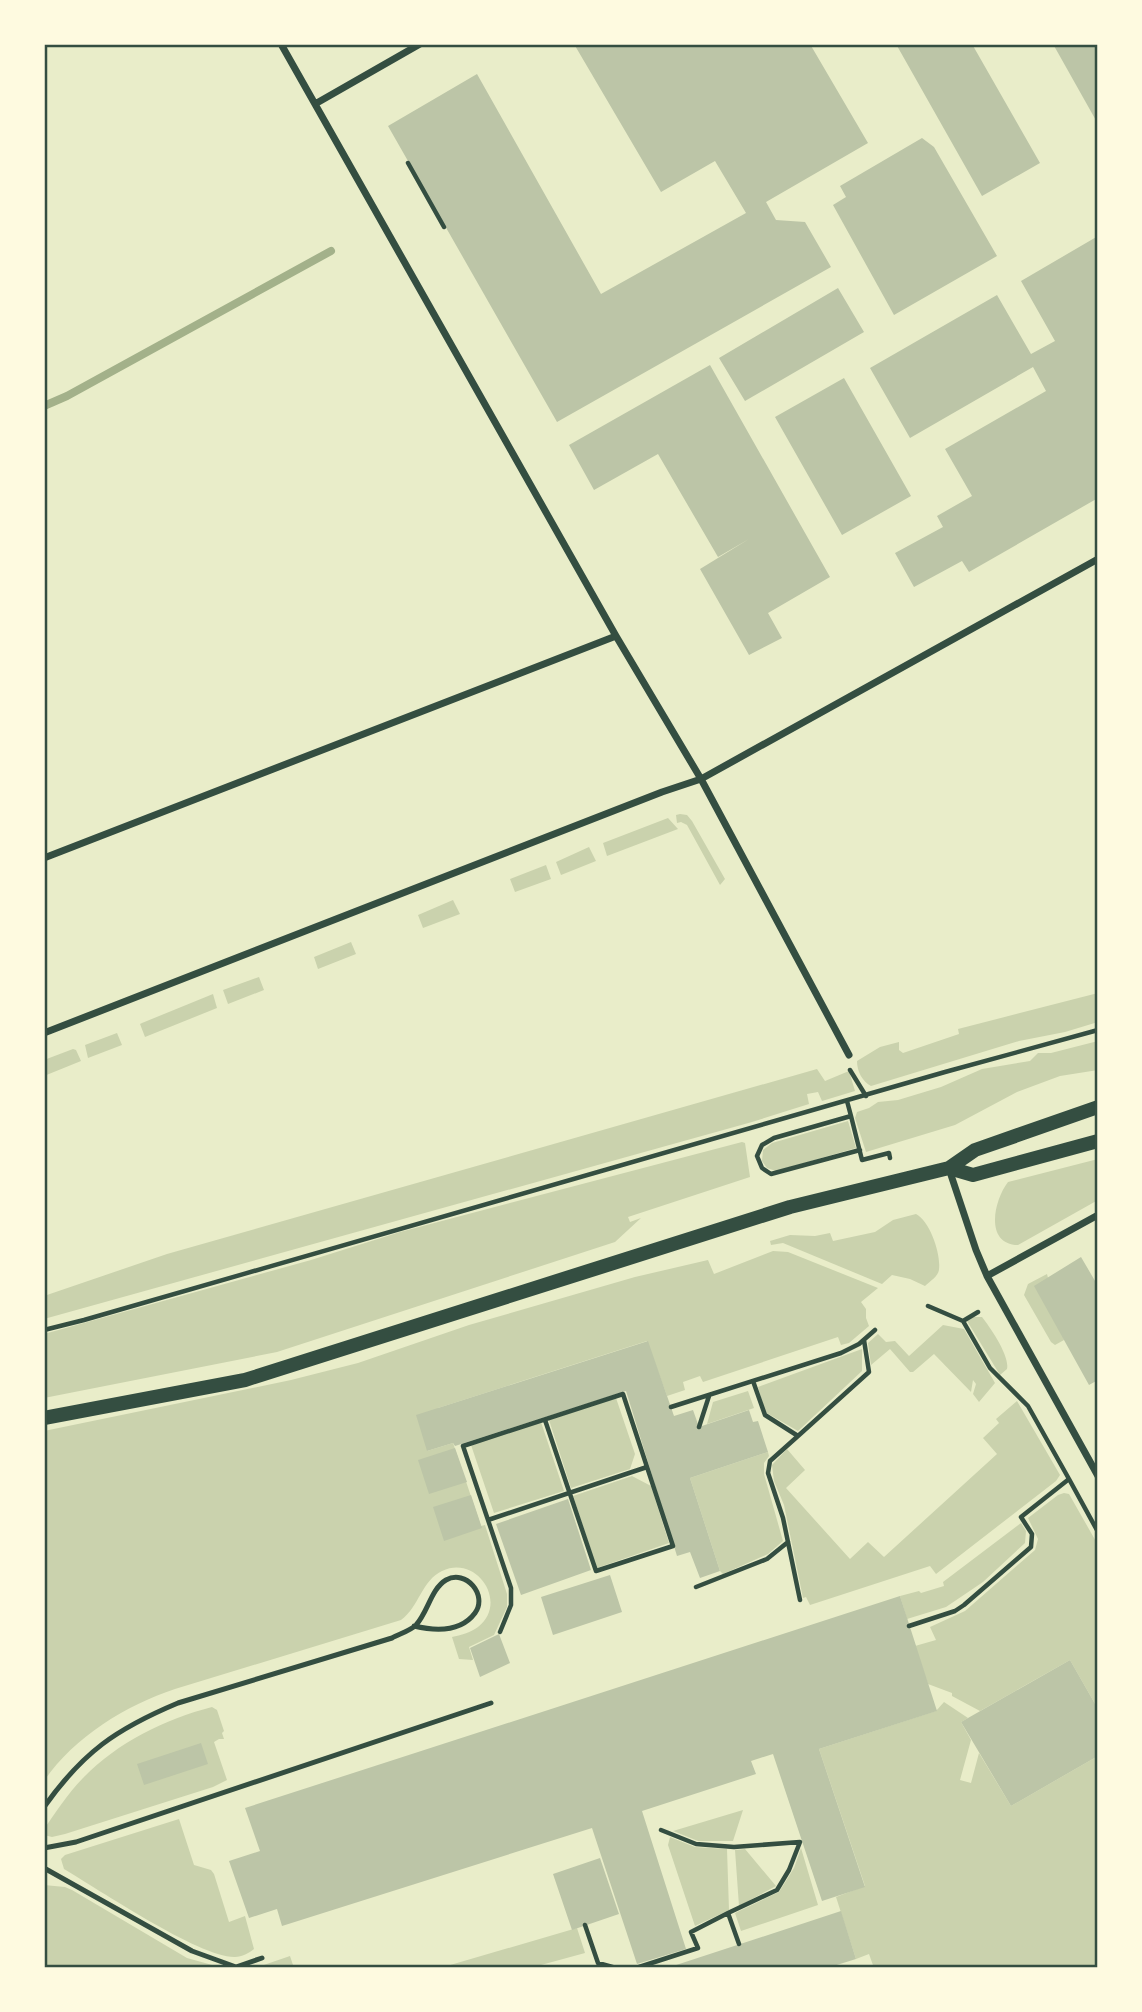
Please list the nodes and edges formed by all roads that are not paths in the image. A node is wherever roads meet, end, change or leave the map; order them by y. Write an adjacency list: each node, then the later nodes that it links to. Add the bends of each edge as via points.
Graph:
1 (281, 44): 3 (street)
2 (420, 44): 3 (street)
3 (315, 104): 5 (street)
4 (1098, 559): 6 (street)
5 (615, 636): 6 (street); 7 (street)
6 (701, 779): 8 (street); 9 (street)
7 (44, 858)
8 (44, 1033)
9 (849, 1055)
10 (1098, 1107): 12 (main road, via 975,1150)
11 (1098, 1141): 12 (main road, via 973,1175)
12 (949, 1168): 14 (street); 15 (main road, via 790,1207 245,1380)
13 (1098, 1215): 14 (street)
14 (987, 1276): 16 (street)
15 (44, 1418)
16 (1098, 1476)
17 (414, 1626): 17 (lane, via 444,1581 462,1578 476,1588 476,1612 462,1624 442,1630); 19 (lane, via 392,1638 156,1712 94,1750)
18 (491, 1703): 20 (lane, via 76,1842)
19 (44, 1807)
20 (44, 1848)
21 (44, 1868): 22 (lane, via 204,1956 236,1967)
22 (262, 1958)

